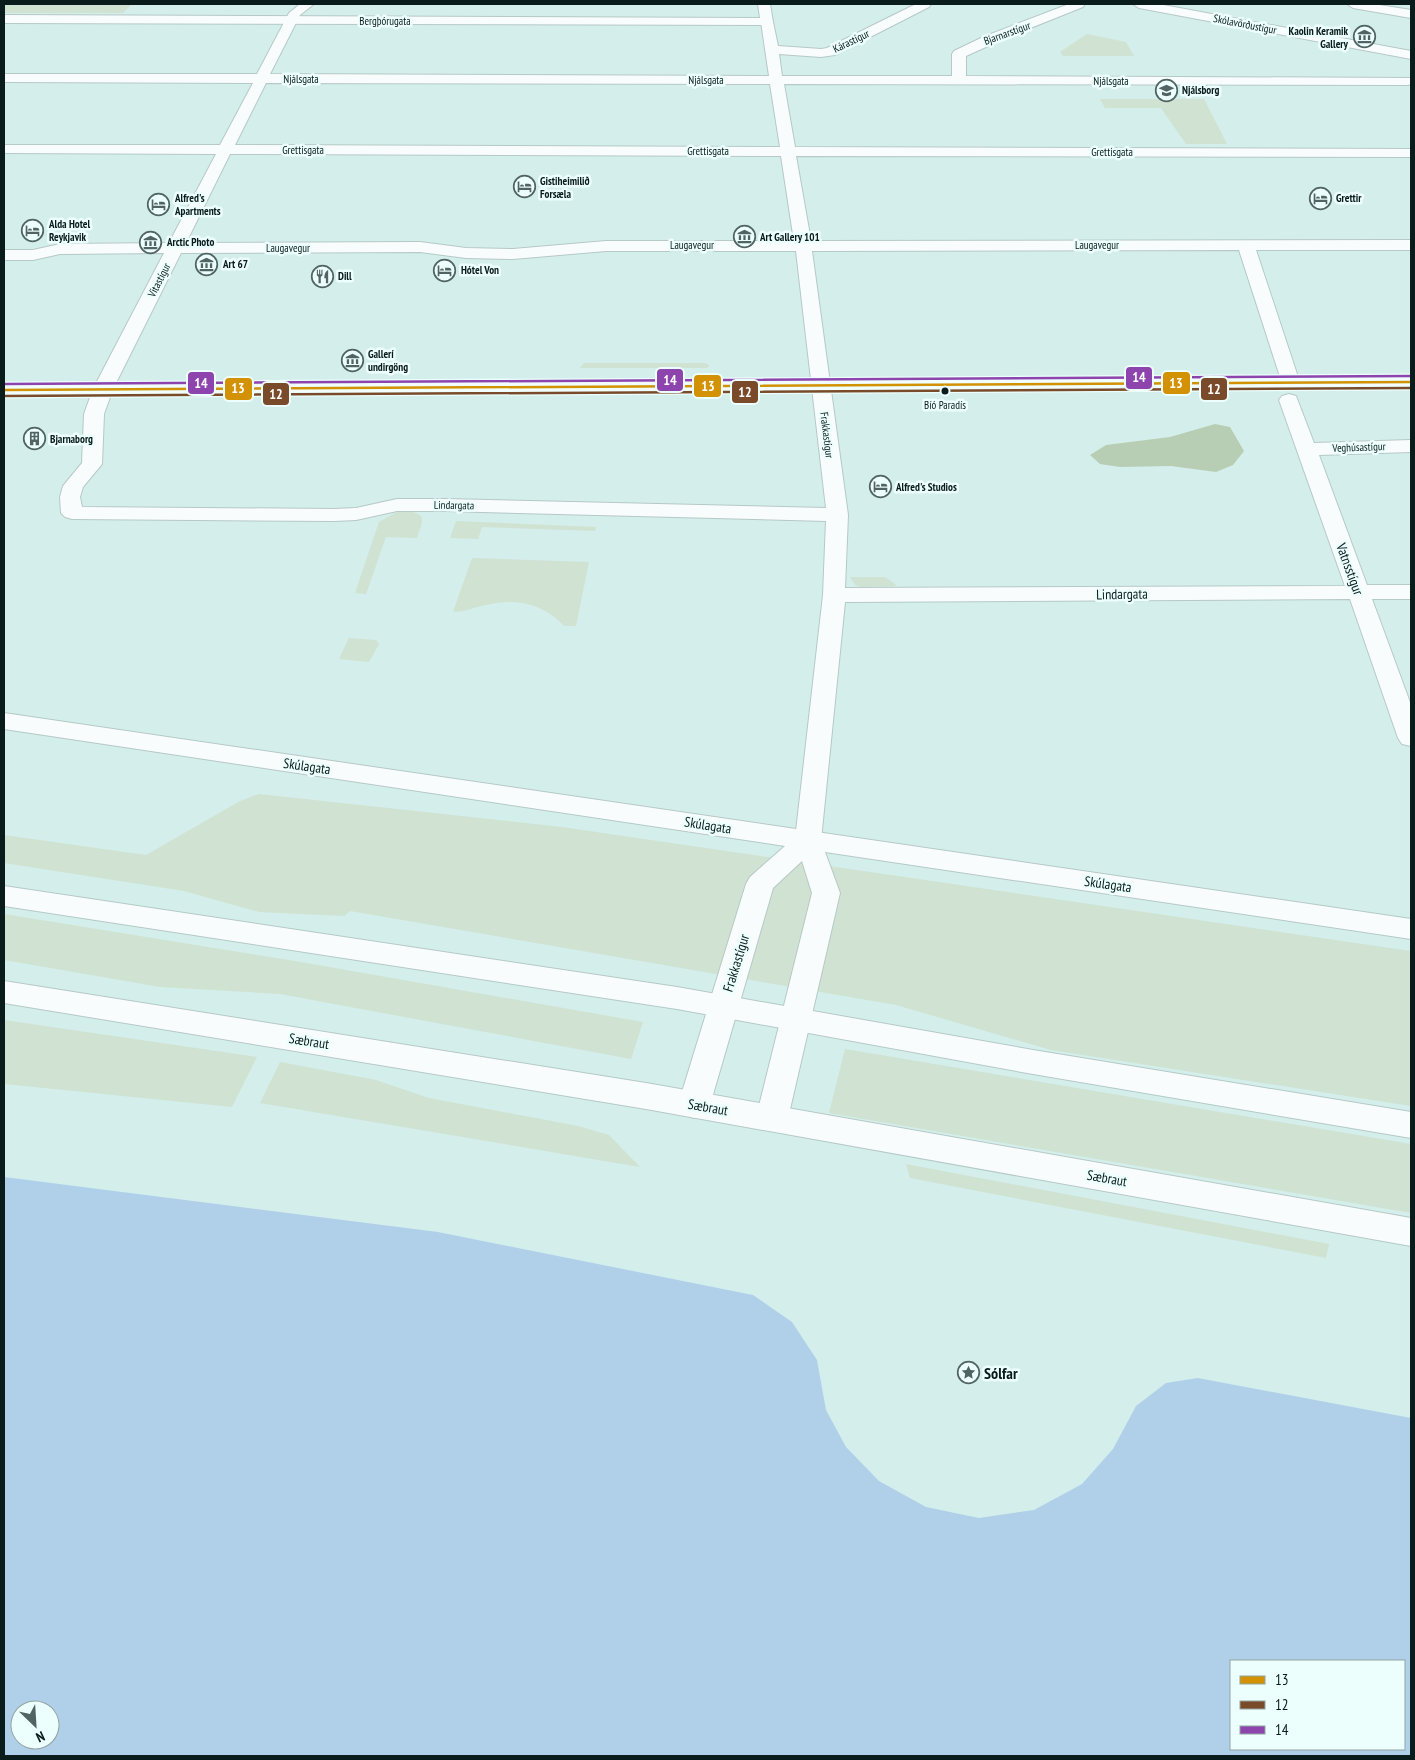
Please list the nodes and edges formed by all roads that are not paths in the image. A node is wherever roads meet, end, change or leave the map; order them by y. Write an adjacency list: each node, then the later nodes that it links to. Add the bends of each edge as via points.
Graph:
1 (308, 4): 9 (street, Vitastígur)
2 (764, 4): 10 (street, Frakkastígur)
3 (925, 4): 11 (street, Kárastígur, via 830,52)
4 (1079, 4): 16 (street, Bjarnarstígur, via 959,54)
5 (1139, 4): 12 (street, Skólavörðustígur)
6 (1353, 4): 7 (street)
7 (1411, 14)
8 (4, 19): 9 (street, Bergþórugata)
9 (291, 20): 10 (street, Bergþórugata); 15 (street, Vitastígur)
10 (767, 22): 11 (street, Frakkastígur)
11 (771, 50): 17 (street, Frakkastígur)
12 (1411, 56)
13 (1411, 65): 18 (street, via 1401,74)
14 (4, 78): 15 (street, Njálsgata)
15 (261, 79): 17 (street, Njálsgata); 20 (street, Vitastígur)
16 (959, 80): 17 (street, Njálsgata); 18 (street, Njálsgata)
17 (775, 81): 21 (street, Frakkastígur)
18 (1410, 82)
19 (4, 149): 20 (street, Grettisgata)
20 (225, 150): 21 (street, Grettisgata); 26 (street, Vitastígur)
21 (789, 151): 22 (street, Grettisgata); 23 (street, Frakkastígur)
22 (1411, 153)
23 (803, 244): 24 (street, Laugavegur); 26 (street, Laugavegur, via 606,246 553,252 452,252 420,246); 29 (street, Frakkastígur)
24 (1246, 245): 25 (street, Laugavegur); 32 (street, Vatnsstígur)
25 (1411, 245)
26 (175, 248): 27 (street, Laugavegur, via 60,249 33,255); 30 (street, Vitastígur)
27 (4, 255)
28 (1411, 382): 32 (street)
29 (821, 385): 30 (street); 32 (street); 36 (street, Frakkastígur)
30 (103, 389): 31 (street); 35 (street, Vitastígur, via 94,414 92,464 73,486 70,497)
31 (4, 390)
32 (1290, 391): 34 (street, Vatnsstígur)
33 (1411, 446): 34 (street, Veghúsastígur)
34 (1307, 449): 37 (street, Vatnsstígur)
35 (72, 513): 36 (street, Lindargata, via 334,515 397,505 446,505)
36 (838, 515): 39 (street, Frakkastígur)
37 (1359, 592): 38 (street, Lindargata); 39 (street, Lindargata); 41 (street, Vatnsstígur)
38 (1411, 592)
39 (834, 595): 42 (street, Frakkastígur)
40 (4, 721): 42 (street, Skúlagata)
41 (1411, 738)
42 (808, 840): 44 (street, Skúlagata); 46 (street, Frakkastígur, via 760,884); 47 (street, Frakkastígur, via 826,893)
43 (4, 896): 46 (street)
44 (1411, 929)
45 (4, 992): 48 (street, Sæbraut)
46 (723, 1006): 47 (street); 48 (street, Frakkastígur)
47 (796, 1019): 49 (street, Frakkastígur); 50 (street)
48 (694, 1105): 49 (street, Sæbraut)
49 (772, 1118): 51 (street, Sæbraut)
50 (1411, 1125)
51 (1411, 1232)

